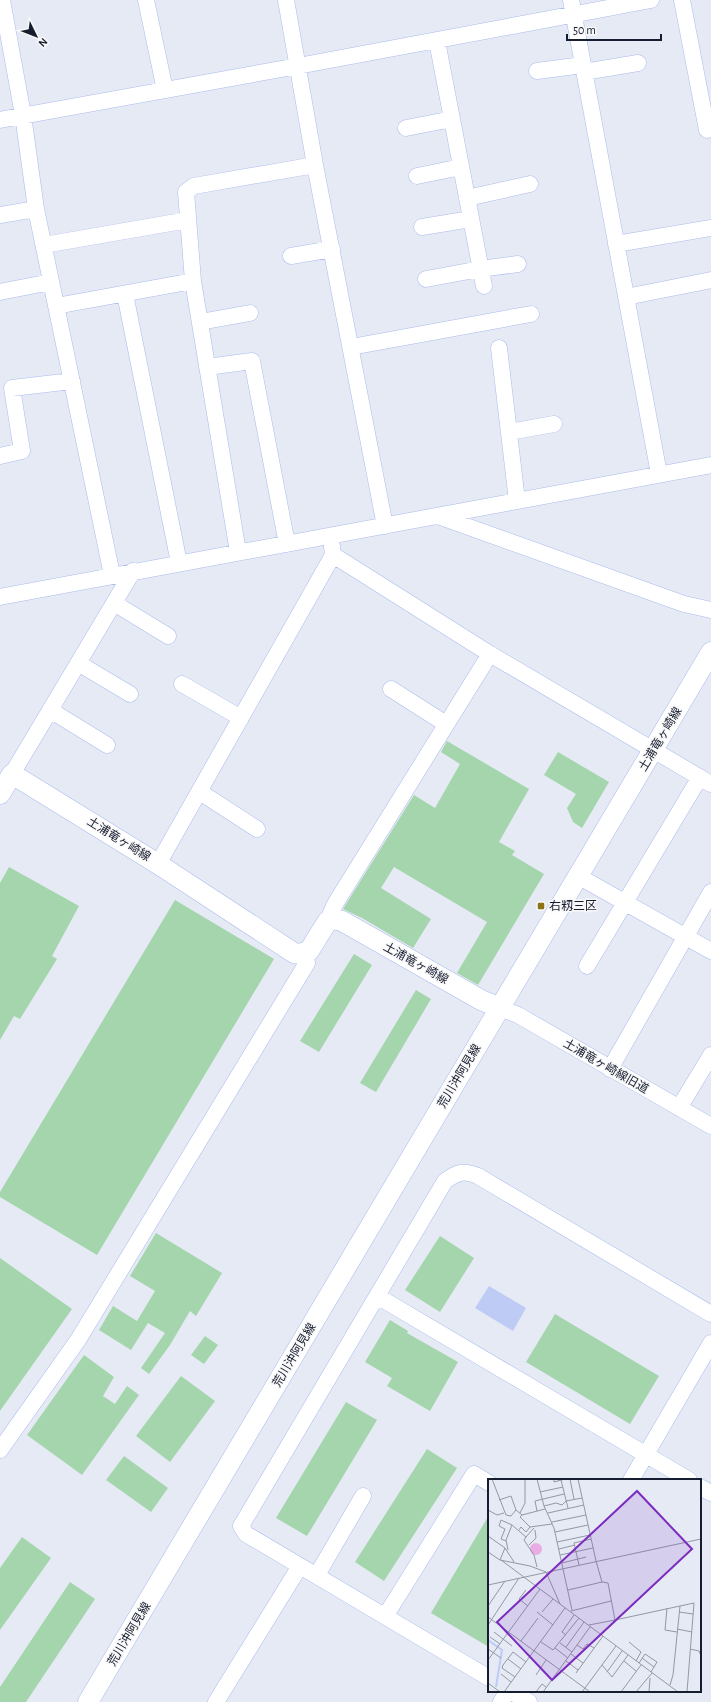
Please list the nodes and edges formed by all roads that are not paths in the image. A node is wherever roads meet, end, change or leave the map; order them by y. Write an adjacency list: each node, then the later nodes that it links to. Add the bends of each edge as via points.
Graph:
1 (2, 0): 14 (street)
2 (146, 0): 13 (street)
3 (286, 0): 10 (street)
4 (651, 0): 6 (street)
5 (682, 0): 18 (street)
6 (620, 3): 7 (street)
7 (573, 8): 8 (street); 11 (street)
8 (436, 41): 10 (street); 15 (street)
9 (638, 63): 11 (street)
10 (298, 66): 13 (street); 19 (street)
11 (584, 68): 12 (street); 30 (street)
12 (537, 71)
13 (165, 90): 14 (street)
14 (23, 115): 16 (street); 24 (street)
15 (452, 119): 17 (street); 20 (street)
16 (0, 120)
17 (406, 128)
18 (707, 130)
19 (315, 165): 27 (street, via 194,186 186,192); 32 (street)
20 (461, 167): 21 (street); 23 (street)
21 (417, 176)
22 (530, 184): 23 (street)
23 (467, 198): 26 (street)
24 (36, 209): 25 (street); 31 (street)
25 (0, 215)
26 (471, 219): 28 (street); 35 (street)
27 (188, 220): 31 (street); 38 (street)
28 (422, 227)
29 (711, 228): 30 (street)
30 (616, 244): 43 (street)
31 (44, 245): 39 (street)
32 (332, 249): 33 (street); 48 (street)
33 (291, 256)
34 (518, 264): 35 (street)
35 (480, 269): 36 (street); 40 (street)
36 (426, 279)
37 (711, 280): 43 (street)
38 (193, 281): 42 (street); 47 (street)
39 (51, 282): 41 (street); 44 (street)
40 (484, 286)
41 (0, 292)
42 (125, 294): 44 (street); 64 (street)
43 (626, 297): 56 (street)
44 (56, 306): 51 (street)
45 (250, 313): 47 (street)
46 (531, 314): 48 (street)
47 (200, 322): 50 (street)
48 (351, 347): 59 (street)
49 (499, 348): 53 (street)
50 (207, 367): 61 (street, via 252,361); 62 (street)
51 (72, 381): 54 (street, via 12,388 22,451); 66 (street)
52 (554, 424): 53 (street)
53 (509, 432): 57 (street)
54 (0, 456)
55 (711, 465): 56 (street)
56 (659, 474): 57 (street)
57 (517, 501): 58 (street)
58 (437, 516): 59 (street); 69 (street, via 684,604)
59 (385, 526): 60 (street)
60 (330, 536): 61 (street); 63 (street)
61 (287, 544): 62 (street)
62 (238, 552): 64 (street)
63 (333, 555): 72 (street); 78 (street)
64 (179, 563): 65 (street)
65 (133, 571): 66 (street); 68 (street)
66 (112, 575): 67 (street)
67 (0, 596)
68 (114, 603): 70 (street); 73 (street)
69 (711, 610)
70 (168, 636)
71 (711, 652): 81 (main road, 土浦竜ヶ崎線)
72 (490, 654): 79 (street); 81 (street)
73 (78, 663): 76 (street); 77 (street)
74 (182, 684): 78 (street)
75 (391, 689): 79 (street)
76 (130, 694)
77 (50, 710): 80 (street); 82 (street)
78 (241, 718): 84 (street)
79 (446, 724): 91 (street, via 334,904)
80 (107, 744)
81 (653, 750): 83 (street); 88 (main road, 土浦竜ヶ崎線)
82 (12, 774): 85 (main road); 87 (main road, 土浦竜ヶ崎線)
83 (705, 781): 90 (street)
84 (200, 792): 86 (street); 87 (street)
85 (0, 794)
86 (257, 829)
87 (158, 864): 94 (main road, 土浦竜ヶ崎線, via 294,953)
88 (578, 876): 90 (street); 96 (main road, 土浦竜ヶ崎線)
89 (711, 892): 92 (street)
90 (626, 903): 92 (street); 95 (street)
91 (327, 922): 94 (main road, via 313,947); 96 (main road, 土浦竜ヶ崎線, via 334,919 342,921)
92 (685, 937): 93 (street); 98 (street)
93 (711, 951)
94 (305, 953): 104 (street, via 307,964 78,1340)
95 (587, 966)
96 (500, 1008): 98 (street, 土浦竜ヶ崎線旧道, via 518,1015); 118 (main road, 荒川沖阿見線)
97 (711, 1055): 99 (street)
98 (610, 1069): 99 (street, 土浦竜ヶ崎線旧道)
99 (679, 1108): 100 (street, 土浦竜ヶ崎線旧道)
100 (711, 1126)
101 (377, 1296): 102 (street, via 445,1181 455,1174 466,1172 478,1176); 105 (street); 112 (street, via 241,1526 246,1534)
102 (711, 1314)
103 (711, 1343): 105 (street)
104 (0, 1450)
105 (646, 1455): 106 (street); 107 (street)
106 (632, 1479)
107 (687, 1479)
108 (488, 1482): 114 (street, via 474,1474)
109 (701, 1488): 110 (street)
110 (711, 1493)
111 (363, 1496): 113 (street)
112 (300, 1566): 113 (street); 119 (street)
113 (317, 1574): 114 (street)
114 (386, 1616): 115 (street)
115 (488, 1677)
116 (508, 1692): 120 (street)
117 (511, 1692): 121 (street)
118 (88, 1702)
119 (216, 1702)
120 (501, 1702)
121 (529, 1702)

